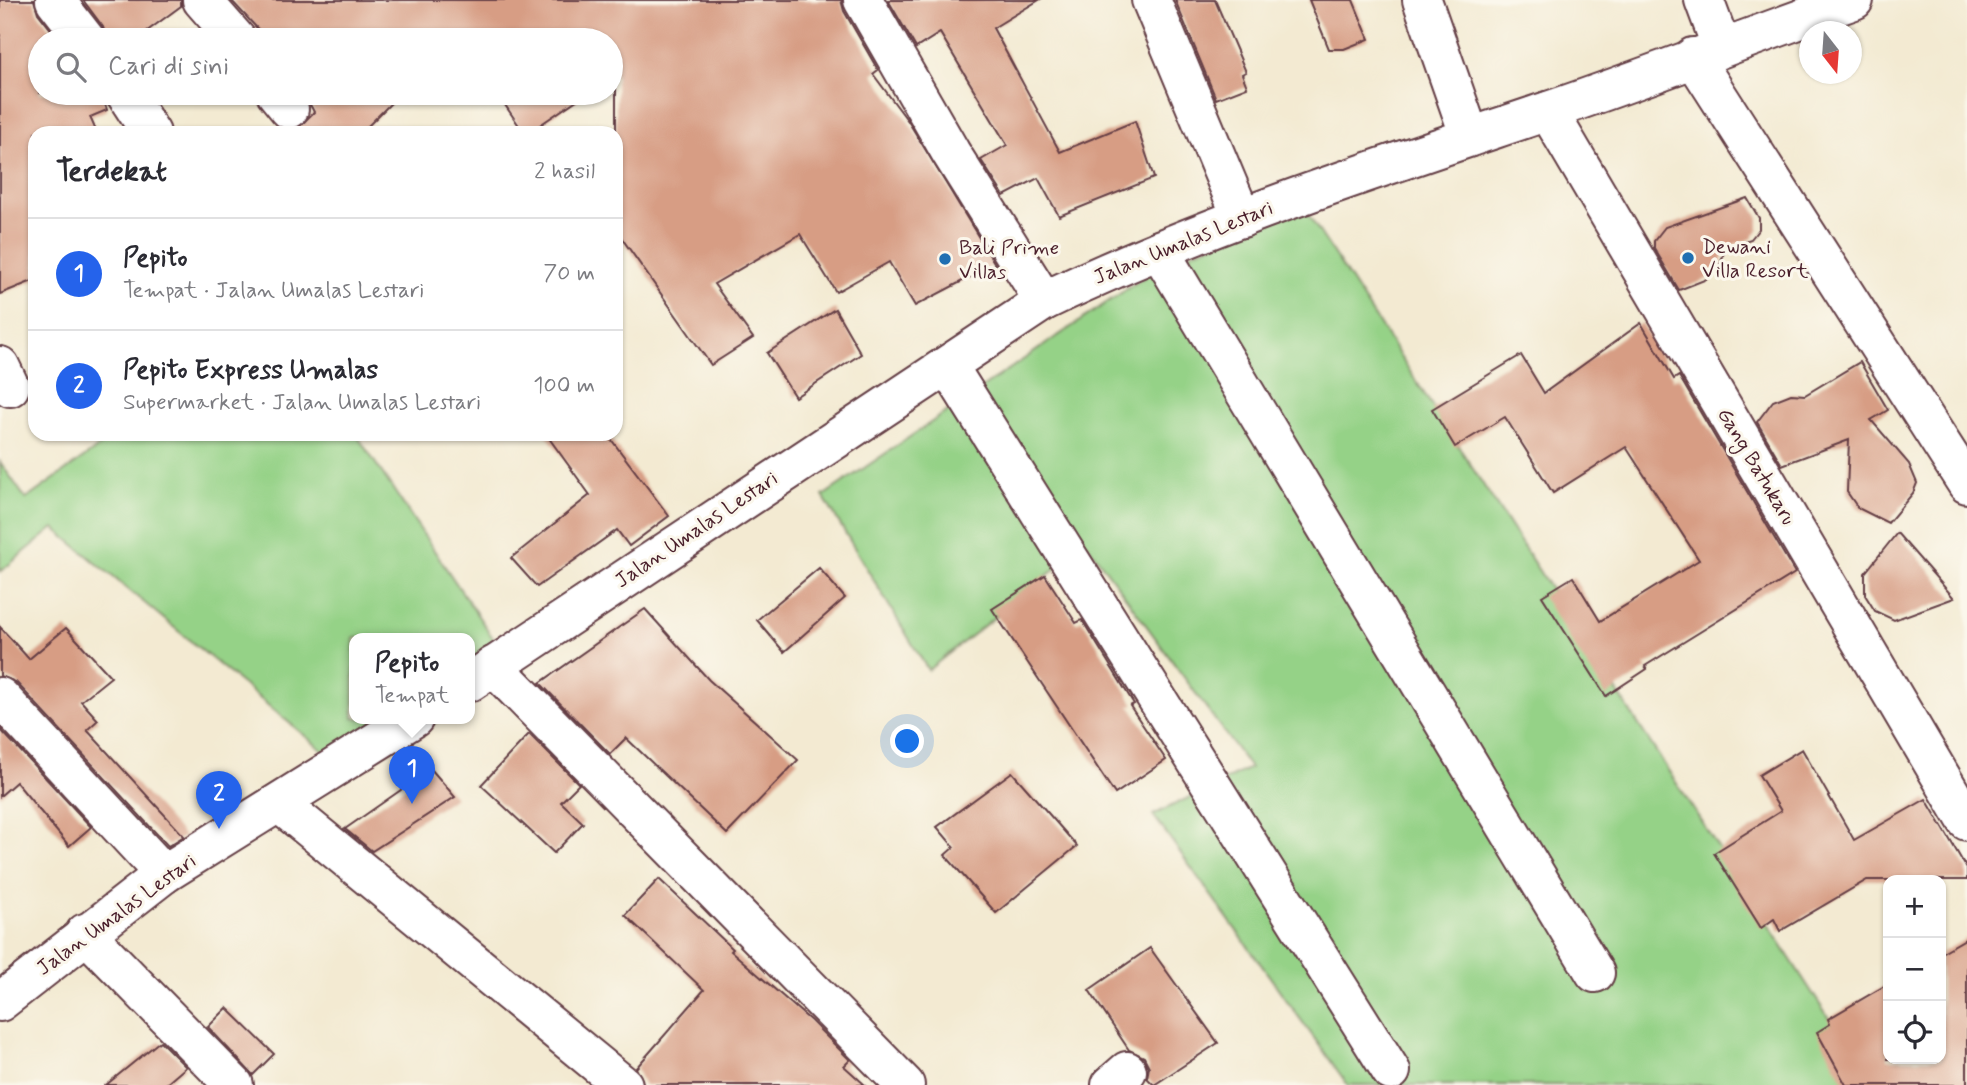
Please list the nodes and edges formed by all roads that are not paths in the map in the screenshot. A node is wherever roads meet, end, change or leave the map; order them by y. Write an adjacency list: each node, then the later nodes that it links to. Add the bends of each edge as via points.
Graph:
1 (55, 0): 8 (street)
2 (202, 0): 9 (street)
3 (863, 0): 17 (street)
4 (1151, 0): 15 (street)
5 (1422, 0): 14 (street)
6 (1704, 0): 10 (street)
7 (1854, 0): 10 (street, Jalan Umalas Lestari)
8 (77, 28)
9 (226, 28)
10 (1707, 52): 12 (street, Jalan Umalas Lestari); 19 (street)
11 (132, 105): 13 (street)
12 (1548, 111): 14 (street, Jalan Umalas Lestari); 24 (street, Gang Batukaru)
13 (146, 126)
14 (1470, 137): 15 (street, Jalan Umalas Lestari)
15 (1242, 218): 16 (street, Jalan Umalas Lestari)
16 (1159, 250): 17 (street, Jalan Umalas Lestari); 27 (street)
17 (1044, 301): 18 (street, Jalan Umalas Lestari)
18 (948, 366): 20 (street, Jalan Umalas Lestari); 29 (street)
19 (1967, 485)
20 (481, 674): 32 (street)
21 (0, 698): 25 (street)
22 (405, 724): 23 (street, Jalan Umalas Lestari)
23 (280, 804): 25 (street, Jalan Umalas Lestari); 31 (street)
24 (1967, 821)
25 (164, 874): 26 (street, Jalan Umalas Lestari)
26 (85, 933): 28 (street, Jalan Umalas Lestari); 30 (street)
27 (1595, 974)
28 (0, 1002)
29 (1391, 1071)
30 (234, 1085)
31 (623, 1085)
32 (905, 1085)

